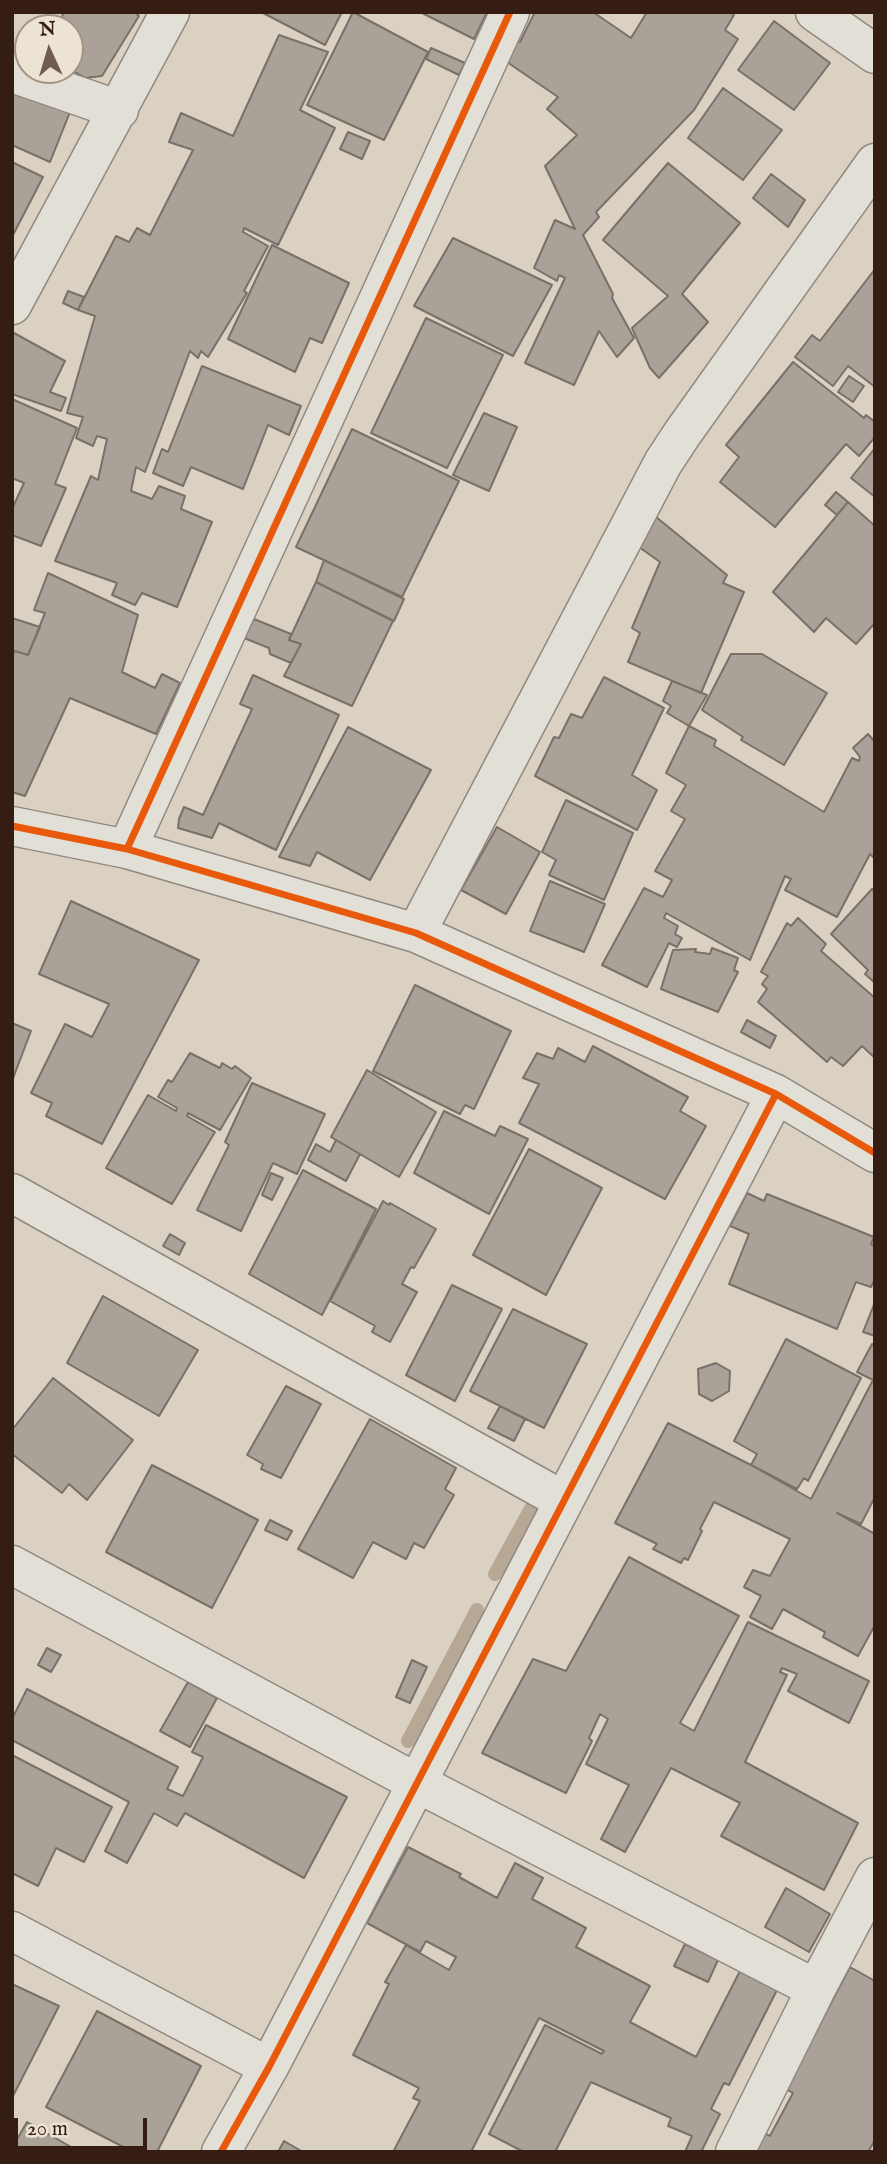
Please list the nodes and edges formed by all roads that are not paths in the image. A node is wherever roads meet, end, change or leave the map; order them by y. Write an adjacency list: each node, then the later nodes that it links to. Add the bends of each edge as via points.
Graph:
1 (170, 12): 6 (street)
2 (510, 12): 10 (street)
3 (815, 12): 4 (street)
4 (875, 54)
5 (12, 73): 6 (street)
6 (119, 110): 8 (street)
7 (875, 163): 11 (street, via 663,463)
8 (12, 305)
9 (12, 827): 10 (street)
10 (127, 849): 11 (street)
11 (416, 933): 12 (street)
12 (776, 1094): 13 (street); 15 (street)
13 (875, 1153)
14 (12, 1193): 15 (street)
15 (564, 1500): 17 (street)
16 (12, 1564): 17 (street)
17 (417, 1783): 20 (street); 21 (street)
18 (875, 1877): 20 (street)
19 (12, 1931): 21 (street)
20 (816, 1989): 23 (street)
21 (269, 2067): 22 (street)
22 (221, 2152)
23 (735, 2152)

